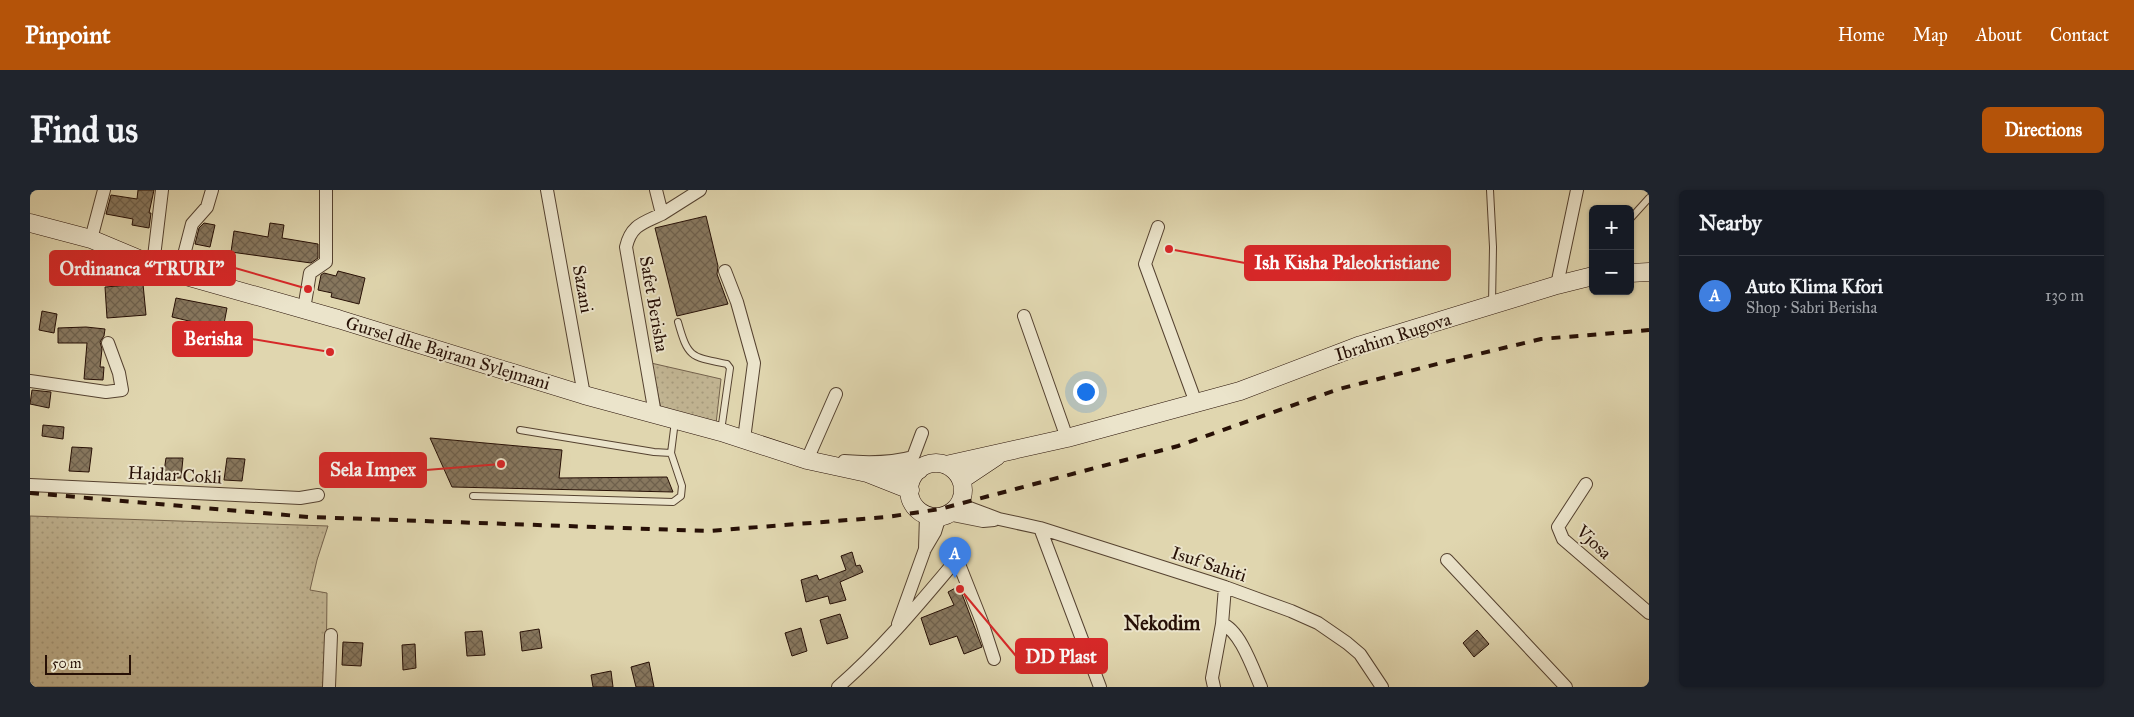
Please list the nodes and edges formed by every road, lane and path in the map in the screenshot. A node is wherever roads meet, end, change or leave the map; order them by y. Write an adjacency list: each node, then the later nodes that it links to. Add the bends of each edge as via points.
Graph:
1 (104, 190): 15 (street)
2 (162, 190): 16 (street)
3 (212, 190): 20 (street, via 207,207 192,224)
4 (326, 190): 24 (street, via 326,262 310,273)
5 (547, 190): 30 (street, Sazani)
6 (656, 190): 11 (street)
7 (700, 190): 11 (street, Safet Berisha)
8 (1490, 190): 23 (lane)
9 (1577, 190): 22 (street)
10 (1649, 198): 12 (lane)
11 (662, 214): 32 (street, Safet Berisha, via 634,228 626,247)
12 (1634, 215)
13 (30, 224): 15 (street, Gursel dhe Bajram Sylejmani)
14 (1158, 227): 31 (street, via 1145,264)
15 (90, 239): 16 (street, Gursel dhe Bajram Sylejmani)
16 (153, 266): 20 (street, Gursel dhe Bajram Sylejmani)
17 (725, 271): 38 (street, via 754,363)
18 (1649, 272): 19 (street)
19 (1634, 273)
20 (179, 274): 24 (street, Gursel dhe Bajram Sylejmani)
21 (1589, 277): 22 (street, Ibrahim Rugova)
22 (1558, 285): 23 (street, Ibrahim Rugova)
23 (1492, 305): 31 (street, Ibrahim Rugova, via 1361,345 1240,392)
24 (304, 310): 30 (street, Gursel dhe Bajram Sylejmani)
25 (1024, 316): 37 (street)
26 (678, 322): 35 (lane, via 685,347 693,354 727,364 730,368)
27 (108, 343): 28 (street, via 120,373 122,390 106,392)
28 (30, 382)
29 (836, 394): 41 (street)
30 (584, 395): 32 (street, Gursel dhe Bajram Sylejmani)
31 (1196, 403): 37 (street, Ibrahim Rugova)
32 (655, 414): 33 (street, Gursel dhe Bajram Sylejmani)
33 (675, 420): 35 (street, Gursel dhe Bajram Sylejmani); 39 (lane)
34 (520, 430): 39 (lane)
35 (721, 432): 38 (street, Gursel dhe Bajram Sylejmani)
36 (922, 434): 42 (street)
37 (1067, 438): 40 (street, Ibrahim Rugova)
38 (744, 439): 41 (street, Gursel dhe Bajram Sylejmani)
39 (671, 453): 50 (lane, via 682,486 680,496 673,502)
40 (1001, 453): 43 (street, Ibrahim Rugova); 45 (street, Ibrahim Rugova)
41 (809, 458): 42 (street, via 865,463 902,460); 44 (street, Gursel dhe Bajram Sylejmani)
42 (916, 464): 43 (street); 44 (street, Gursel dhe Bajram Sylejmani); 48 (street)
43 (946, 465): 45 (street, via 953,468)
44 (867, 473): 48 (street, Gursel dhe Bajram Sylejmani)
45 (961, 480): 51 (street, via 963,488)
46 (1586, 484): 55 (street, Vjosa, via 1558,527 1563,539)
47 (30, 485): 49 (street, Hajdar Cokli, via 300,498)
48 (910, 490): 51 (street, via 914,505)
49 (318, 495)
50 (473, 496)
51 (943, 512): 52 (street, Isuf Sahiti); 57 (street, via 925,549)
52 (1040, 528): 54 (street, Isuf Sahiti); 62 (street)
53 (1447, 560): 66 (street)
54 (1225, 587): 56 (street); 65 (street, Isuf Sahiti, via 1318,623 1360,654)
55 (1649, 613)
56 (1222, 624): 63 (street, via 1212,678); 64 (street, via 1235,633)
57 (897, 628): 59 (street, via 957,559); 61 (street)
58 (330, 635): 60 (street)
59 (994, 659)
60 (329, 687)
61 (838, 687)
62 (1100, 687)
63 (1214, 687)
64 (1261, 687)
65 (1382, 687)
66 (1566, 687)

